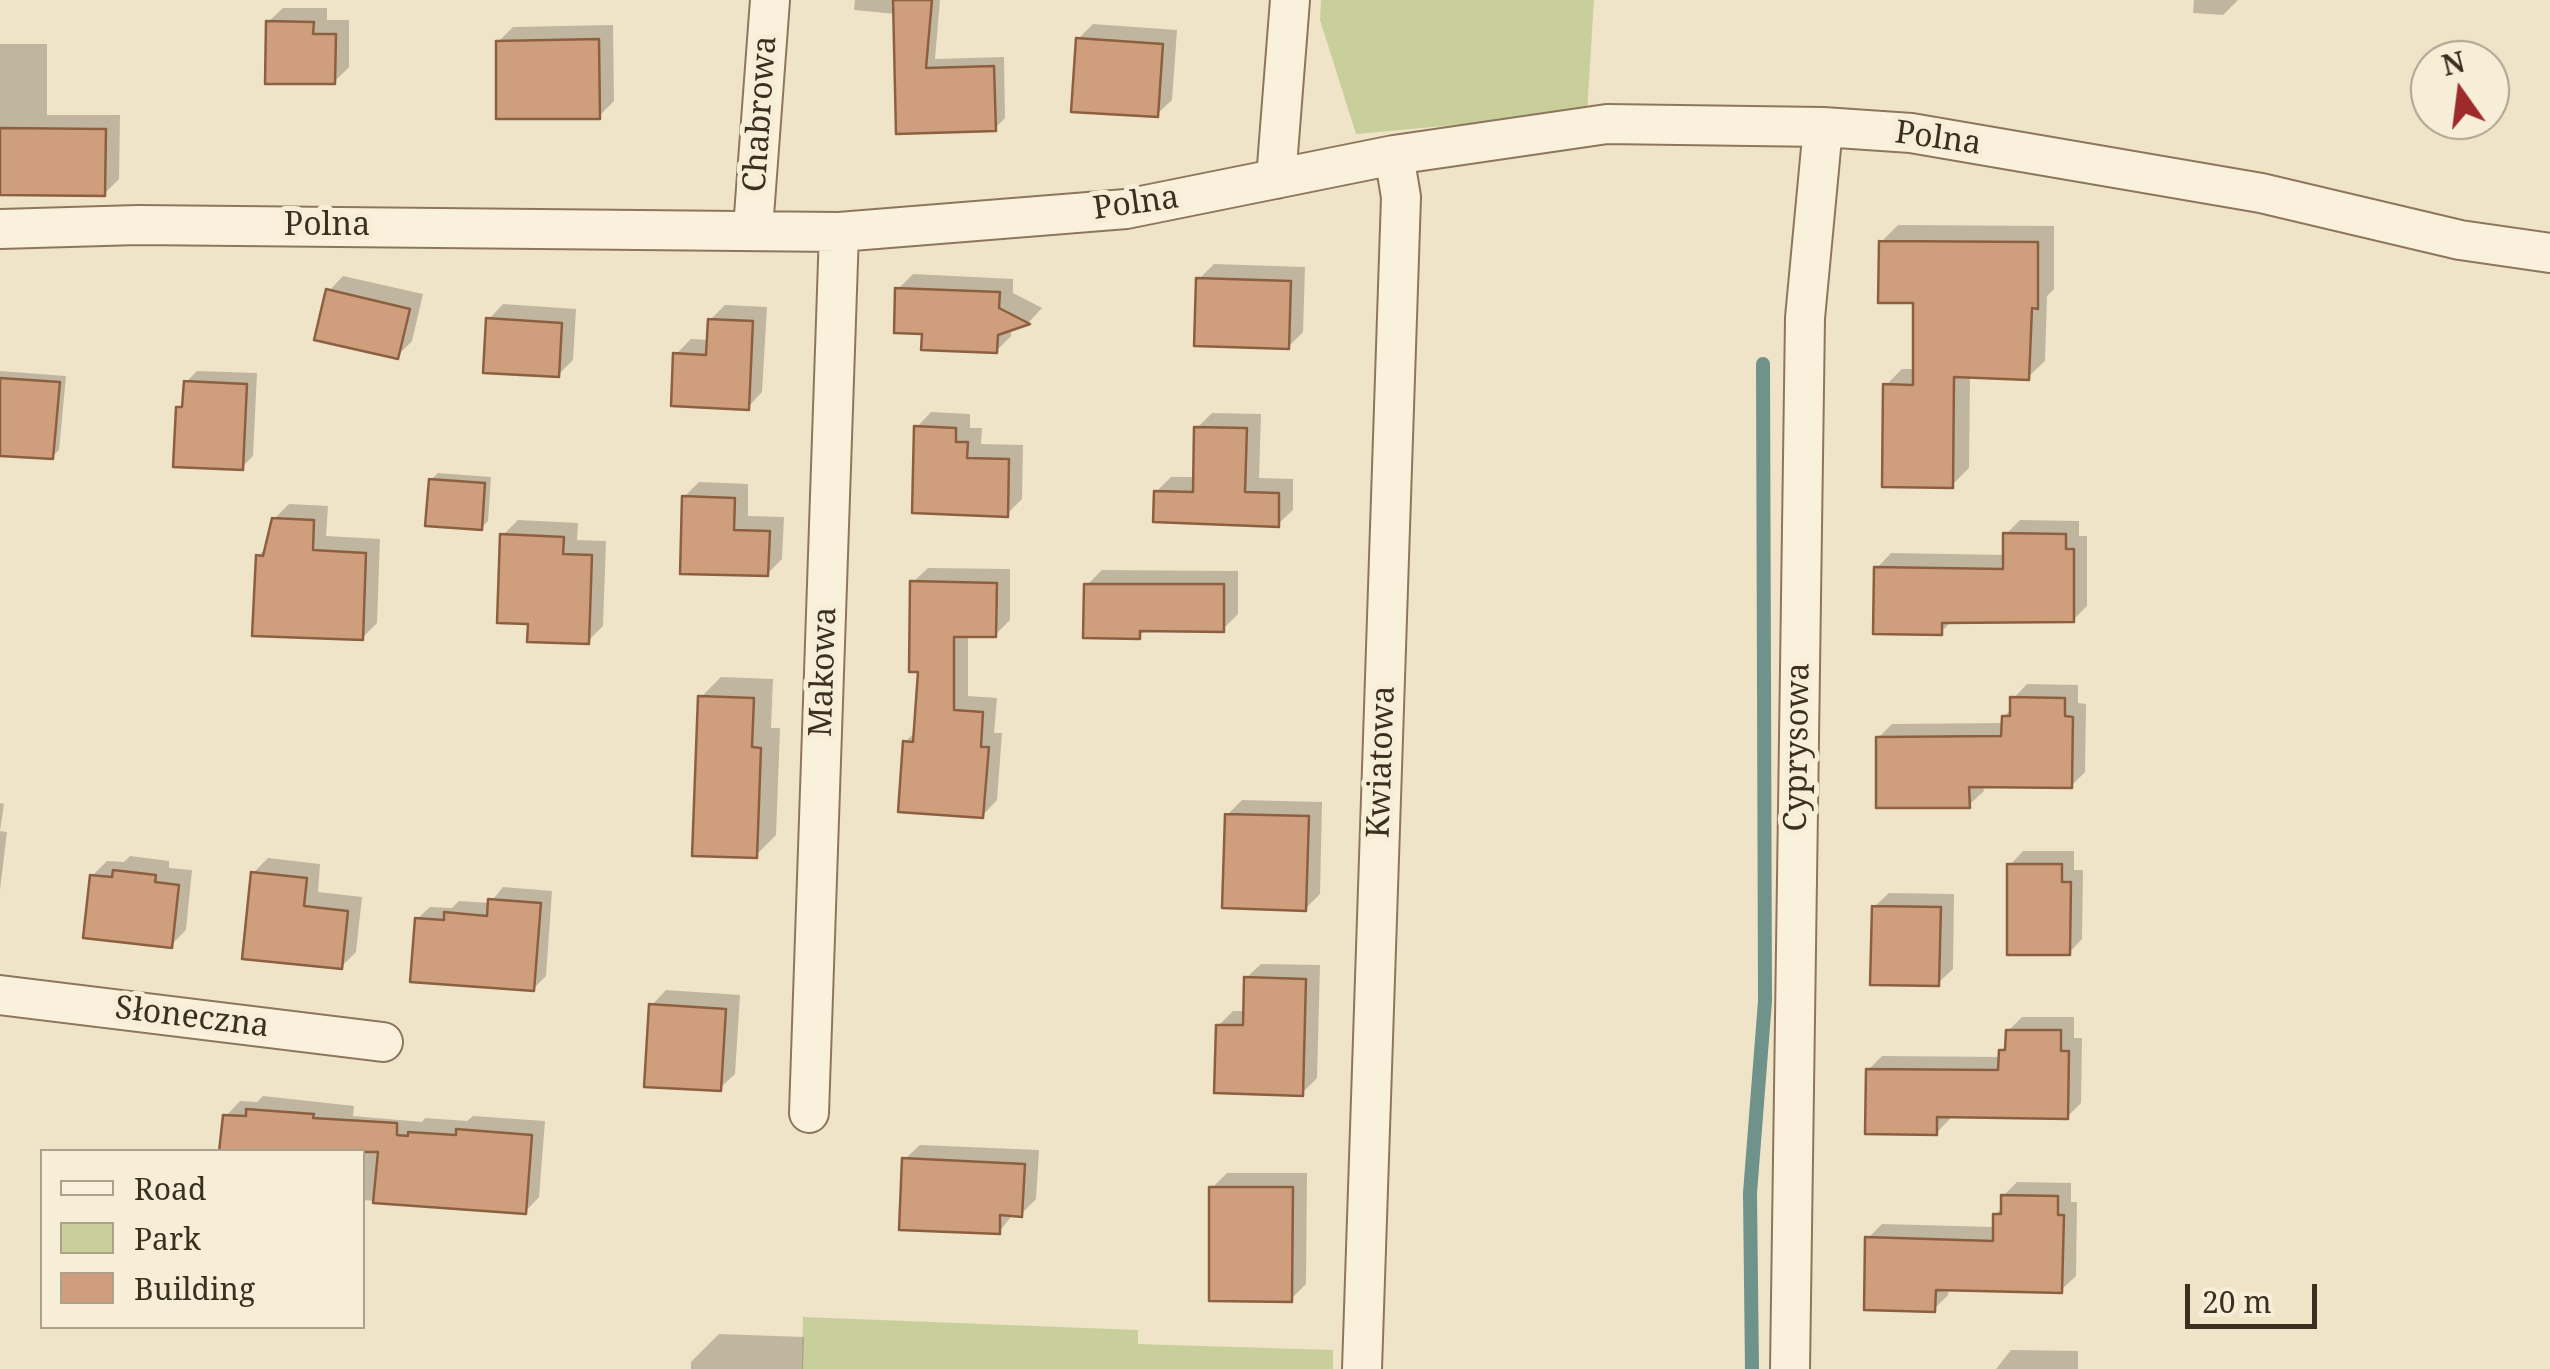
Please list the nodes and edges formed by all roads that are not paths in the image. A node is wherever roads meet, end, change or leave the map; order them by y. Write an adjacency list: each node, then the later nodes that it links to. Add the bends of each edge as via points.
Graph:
1 (770, 0): 6 (street, Chabrowa)
2 (1290, 0): 5 (street)
3 (1823, 127): 4 (street, Polna, via 1607,124); 9 (street, Polna, via 1911,133 2261,193 2460,240); 14 (street, Cyprysowa, via 1804,318)
4 (1394, 155): 5 (street, Polna); 13 (street, Kwiatowa, via 1401,197)
5 (1276, 180): 8 (street, Polna, via 1126,208)
6 (753, 229): 7 (street, Polna); 8 (street, Polna)
7 (0, 230)
8 (839, 232): 12 (street, Makowa)
9 (2550, 253)
10 (0, 995): 11 (street, Słoneczna)
11 (384, 1042)
12 (809, 1112)
13 (1362, 1369)
14 (1790, 1369)

